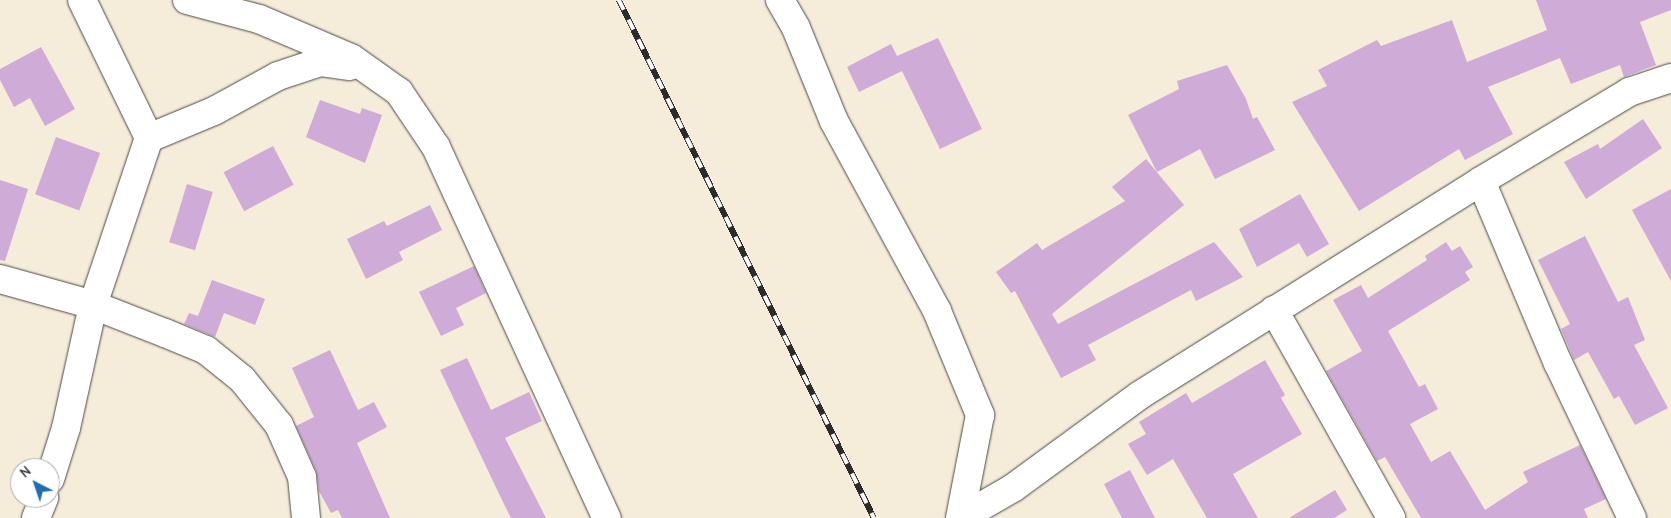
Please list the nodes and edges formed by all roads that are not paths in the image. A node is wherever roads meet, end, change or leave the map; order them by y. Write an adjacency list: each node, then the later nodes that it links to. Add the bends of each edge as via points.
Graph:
1 (82, 0): 6 (street)
2 (188, 0): 4 (street, via 259,18 351,58)
3 (780, 0): 14 (street, via 796,28 834,121 937,312 980,415)
4 (374, 74): 6 (street, via 337,62 320,62 278,76 214,111); 13 (street, via 399,92 436,148)
5 (1670, 80): 7 (street, via 1629,92)
6 (149, 138): 9 (street)
7 (1481, 181): 10 (street); 16 (street, via 1558,363)
8 (0, 279): 9 (street)
9 (93, 305): 11 (street); 12 (street, via 206,350 242,379 279,425 302,477)
10 (1274, 310): 14 (street, via 1140,394 1013,488); 15 (street)
11 (57, 458)
12 (306, 518)
13 (607, 518)
14 (960, 518)
15 (1391, 518)
16 (1632, 518)

